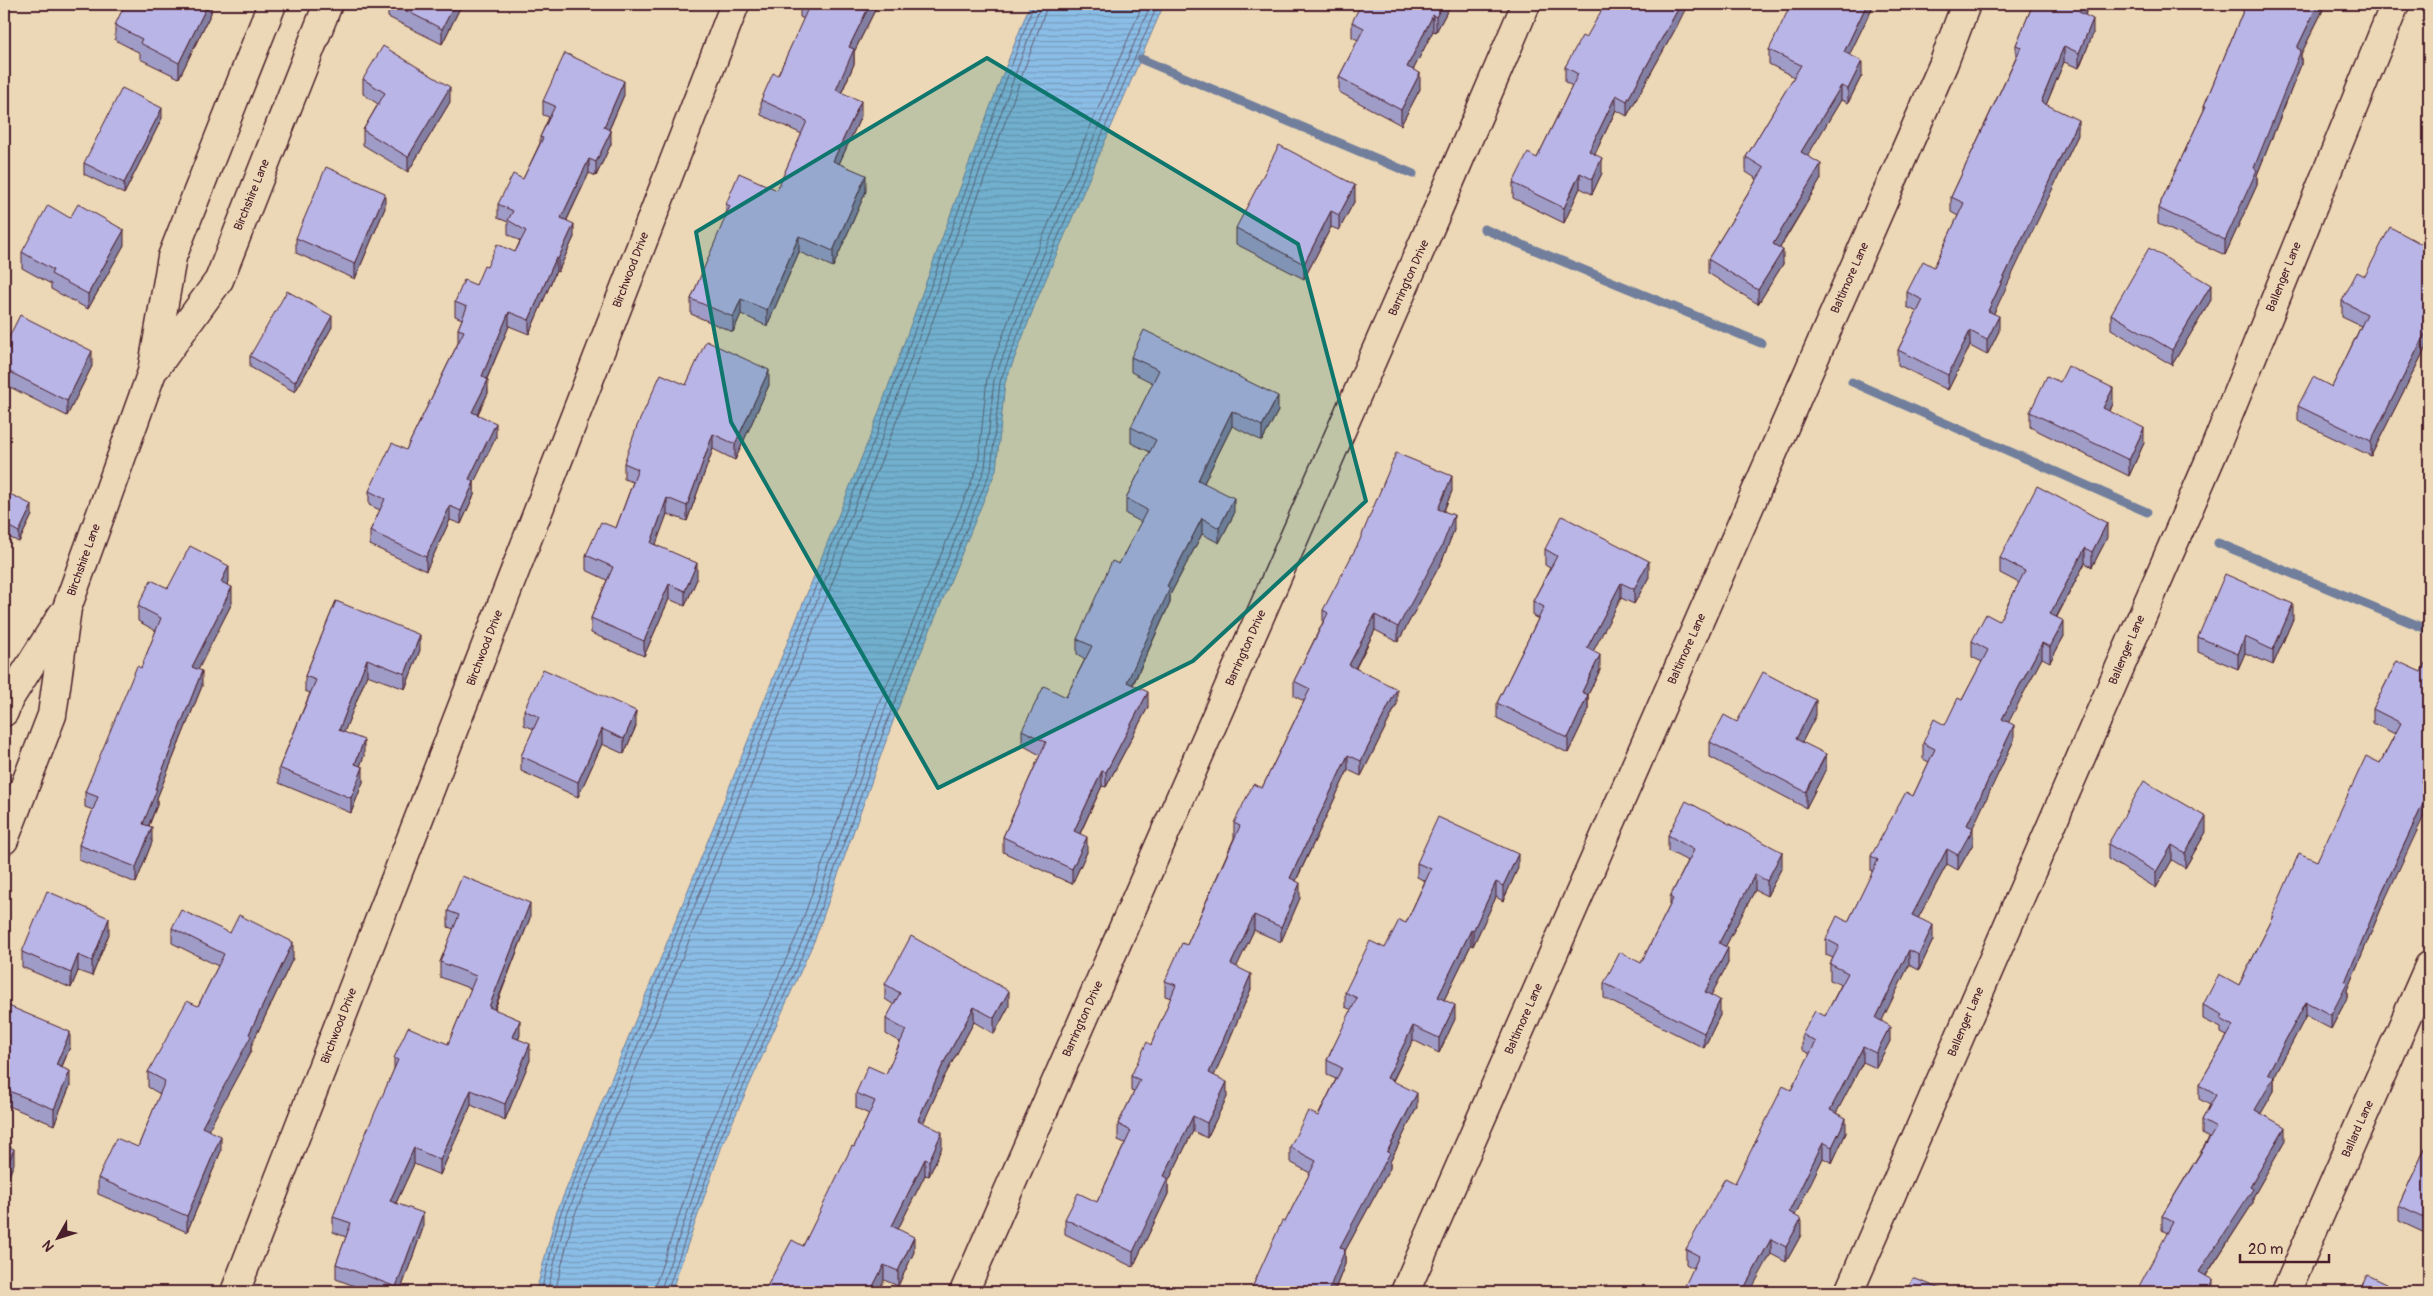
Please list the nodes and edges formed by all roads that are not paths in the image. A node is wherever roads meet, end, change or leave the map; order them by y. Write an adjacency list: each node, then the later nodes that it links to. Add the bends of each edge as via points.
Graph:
1 (272, 4): 7 (street, Birchshire Lane, via 172,257)
2 (328, 4): 7 (street, Birchshire Lane, via 219,280)
3 (735, 4): 12 (street, Birchwood Drive)
4 (1526, 4): 13 (street, Barrington Drive)
5 (1966, 4): 14 (street, Baltimore Lane, via 1943,66)
6 (2395, 4): 15 (street, Ballenger Lane, via 2215,448)
7 (152, 372): 8 (street, Birchshire Lane)
8 (67, 608): 9 (street, Birchshire Lane); 10 (street, Birchshire Lane, via 52,715)
9 (4, 712)
10 (4, 840)
11 (2429, 966): 16 (street, Ballard Lane)
12 (235, 1292)
13 (964, 1292)
14 (1405, 1292)
15 (1849, 1292)
16 (2286, 1292)

